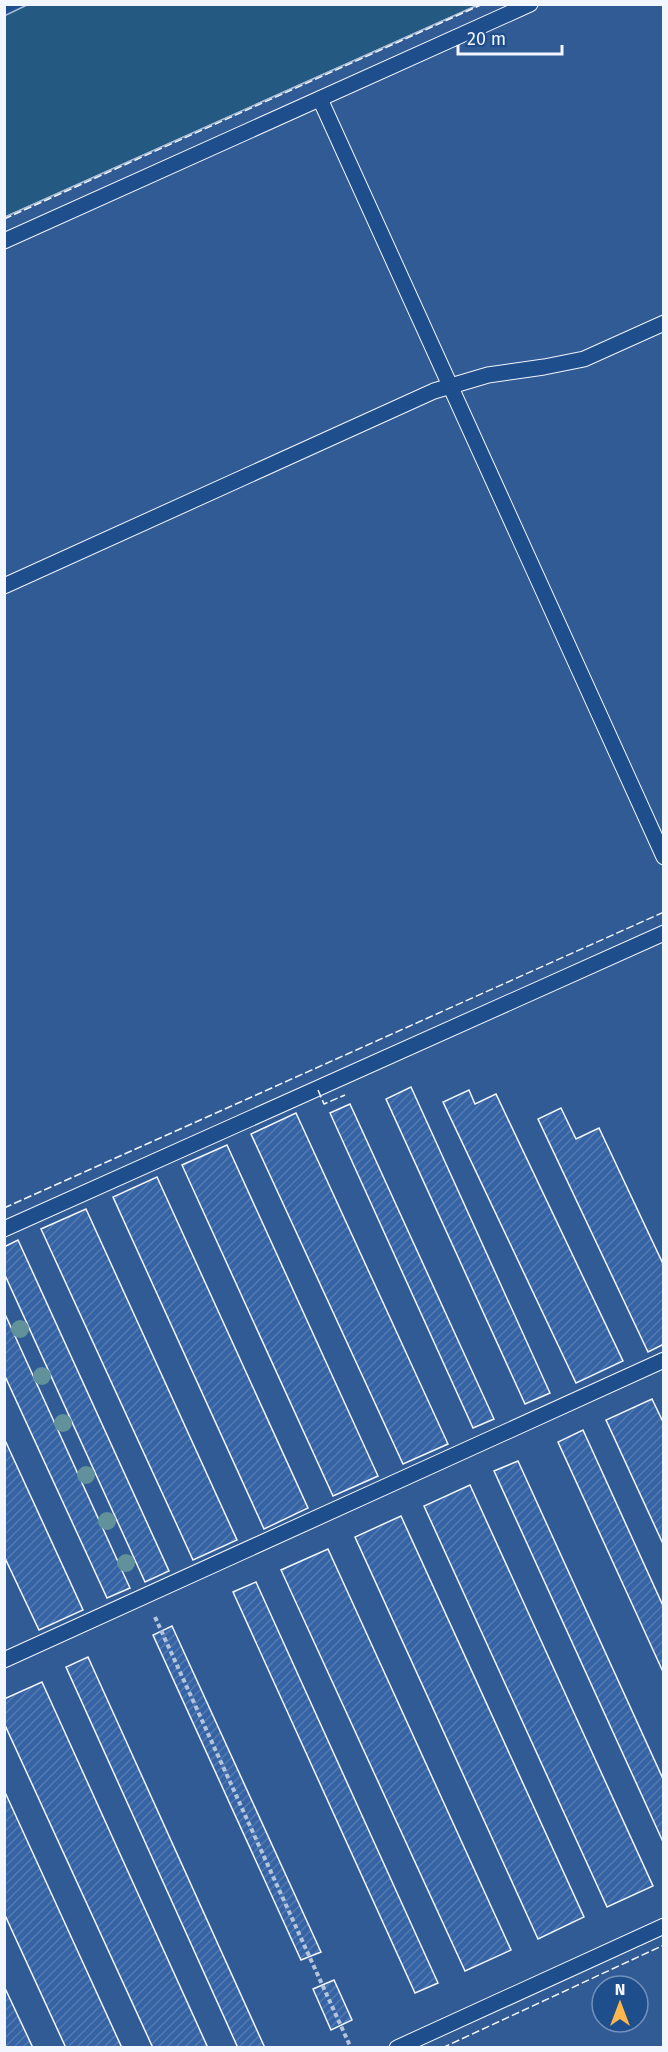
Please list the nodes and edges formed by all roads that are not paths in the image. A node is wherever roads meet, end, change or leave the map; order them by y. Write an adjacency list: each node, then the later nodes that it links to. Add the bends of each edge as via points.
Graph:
1 (530, 4): 2 (lane)
2 (320, 99): 3 (lane); 5 (lane)
3 (4, 241)
4 (663, 323): 5 (lane, via 584,359 488,375)
5 (450, 386): 6 (lane); 7 (lane)
6 (4, 586)
7 (663, 857)
8 (663, 933): 9 (lane)
9 (4, 1229)
10 (663, 1359): 11 (lane)
11 (4, 1660)
12 (663, 1926): 13 (lane)
13 (398, 2048)

